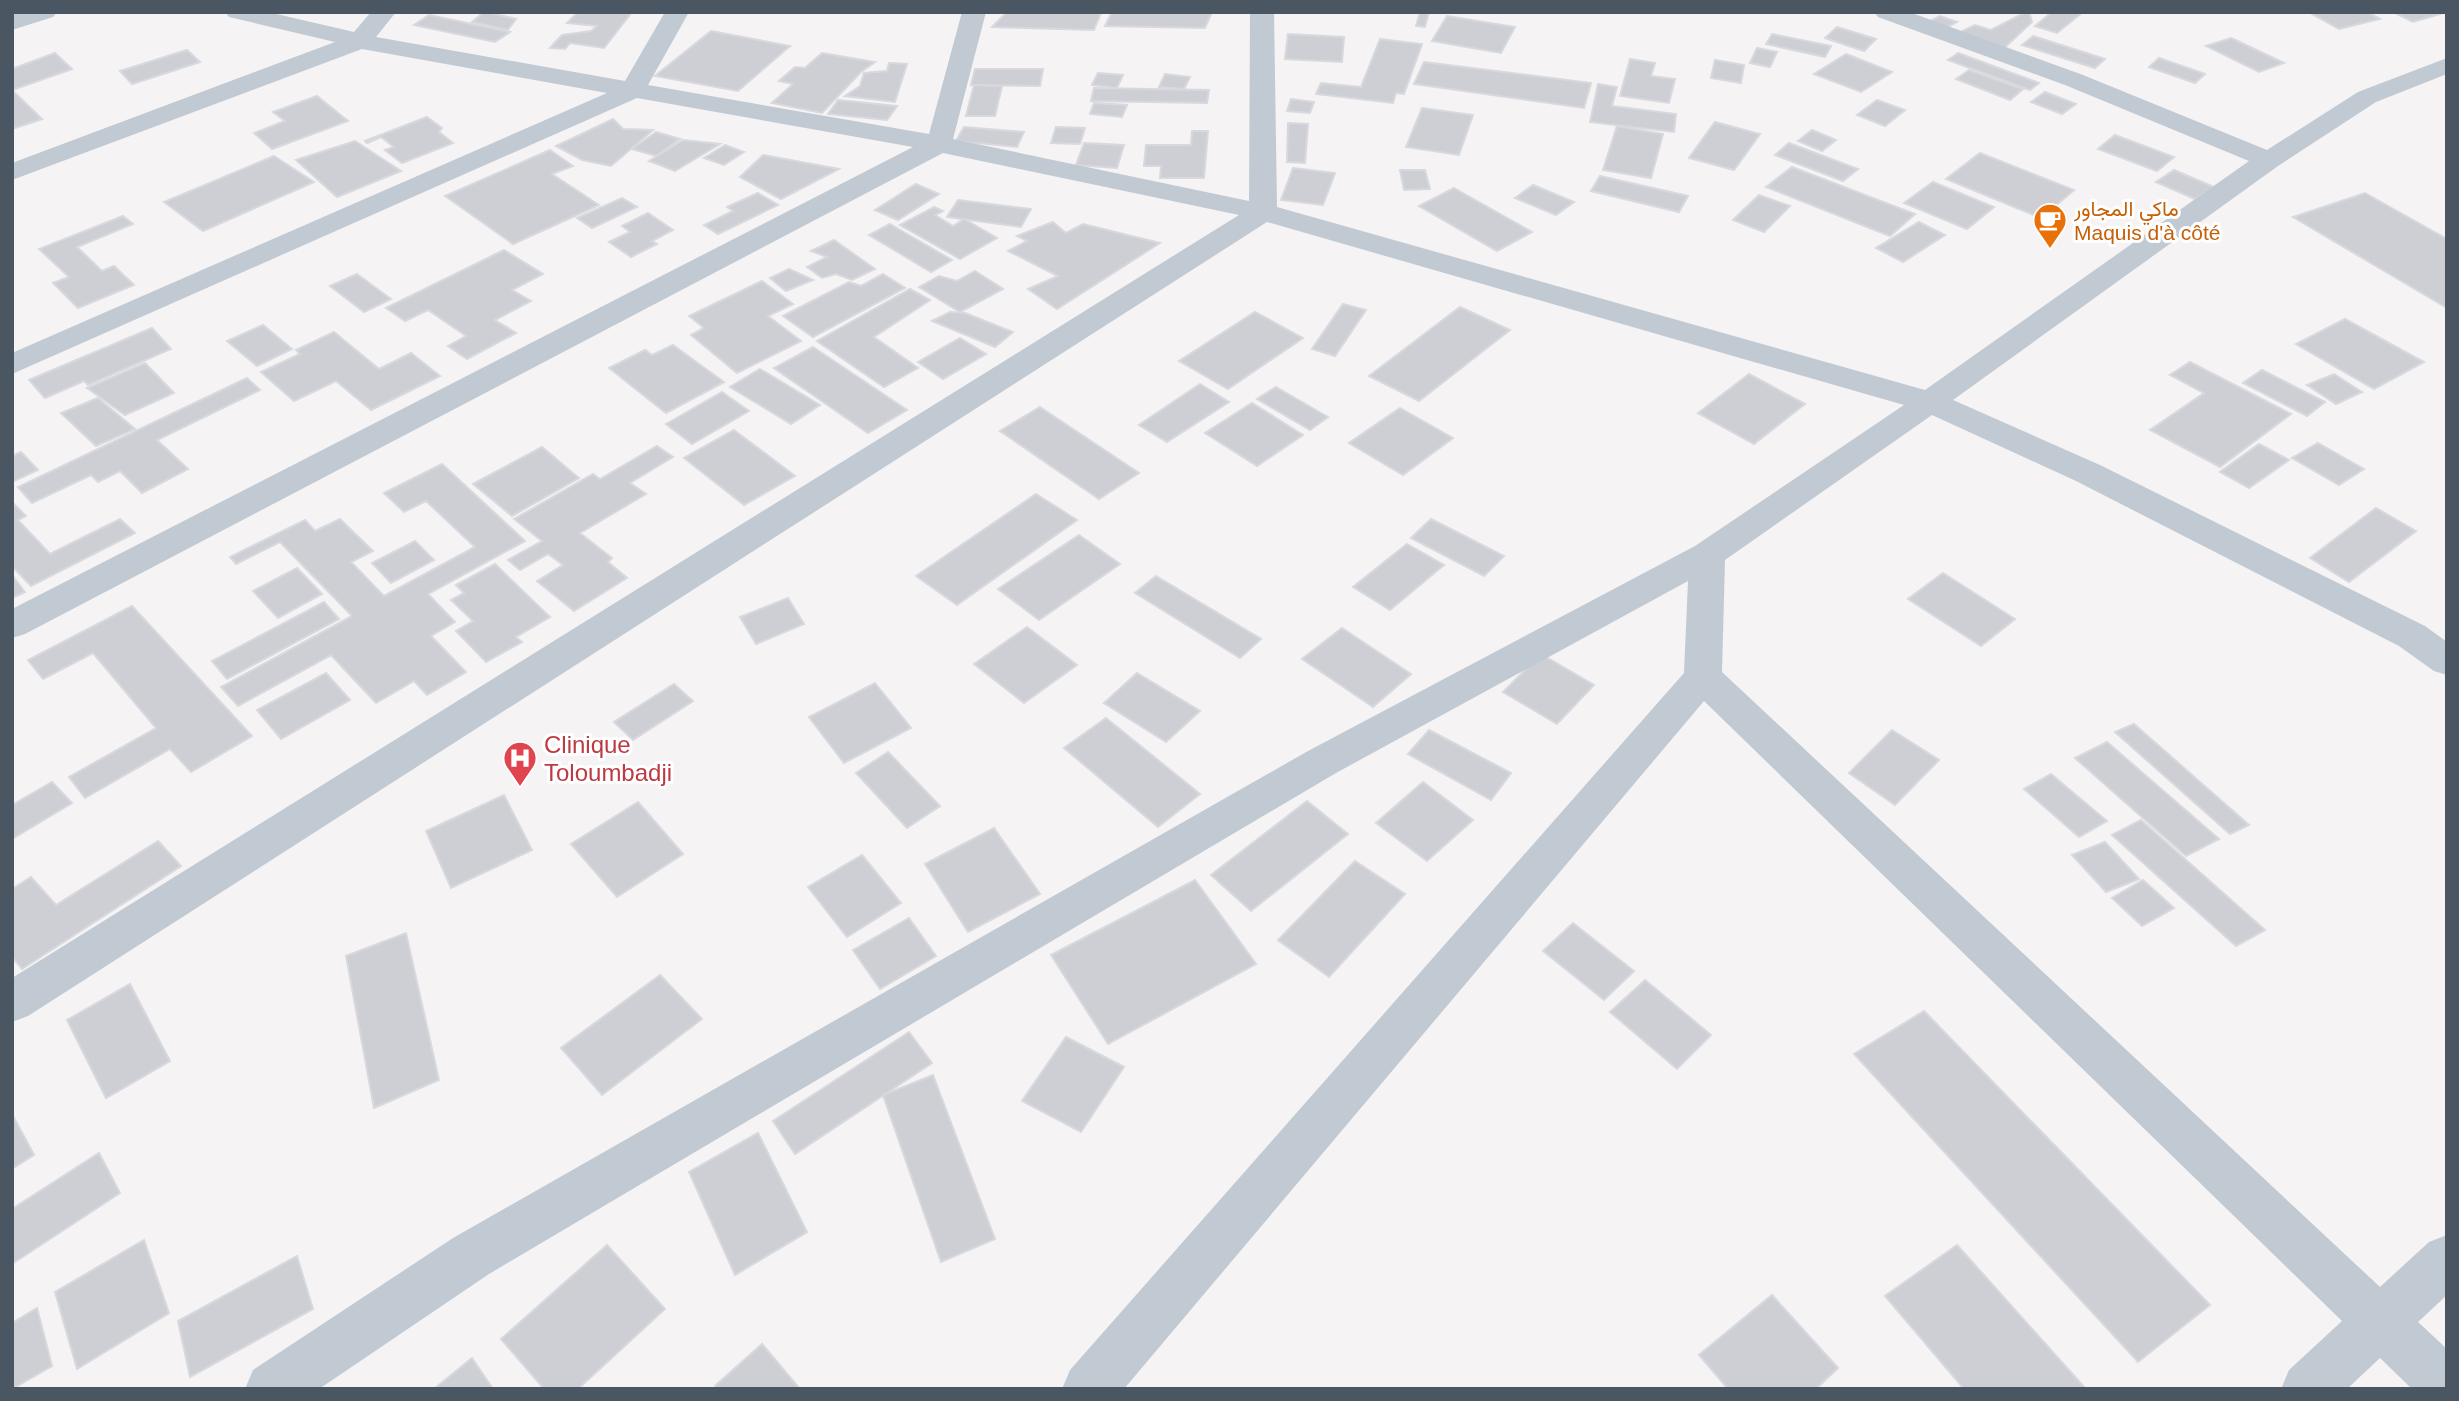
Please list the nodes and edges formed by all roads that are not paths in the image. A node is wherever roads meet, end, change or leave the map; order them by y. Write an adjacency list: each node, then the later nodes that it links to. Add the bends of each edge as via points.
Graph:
1 (45, 12): 8 (street)
2 (237, 12): 9 (street)
3 (384, 12): 9 (street)
4 (677, 12): 11 (street)
5 (974, 12): 12 (street)
6 (1262, 12): 15 (street)
7 (1886, 12): 13 (street, via 2074,80)
8 (12, 23)
9 (360, 41): 11 (street); 14 (street)
10 (2447, 65): 13 (street, via 2367,97)
11 (632, 91): 12 (street); 16 (street)
12 (939, 144): 15 (street); 19 (street)
13 (2269, 160): 17 (street)
14 (12, 172)
15 (1263, 212): 17 (street); 22 (street)
16 (12, 365)
17 (1930, 402): 18 (street); 20 (street, via 2101,479 2412,636)
18 (1707, 555): 21 (street); 26 (street, via 1333,755 1190,838 471,1256)
19 (12, 625)
20 (2447, 661)
21 (1703, 677): 24 (street); 27 (street)
22 (12, 1003)
23 (2447, 1260): 24 (street)
24 (2380, 1322): 25 (street); 28 (street)
25 (2447, 1386)
26 (272, 1389)
27 (1089, 1389)
28 (2308, 1389)

